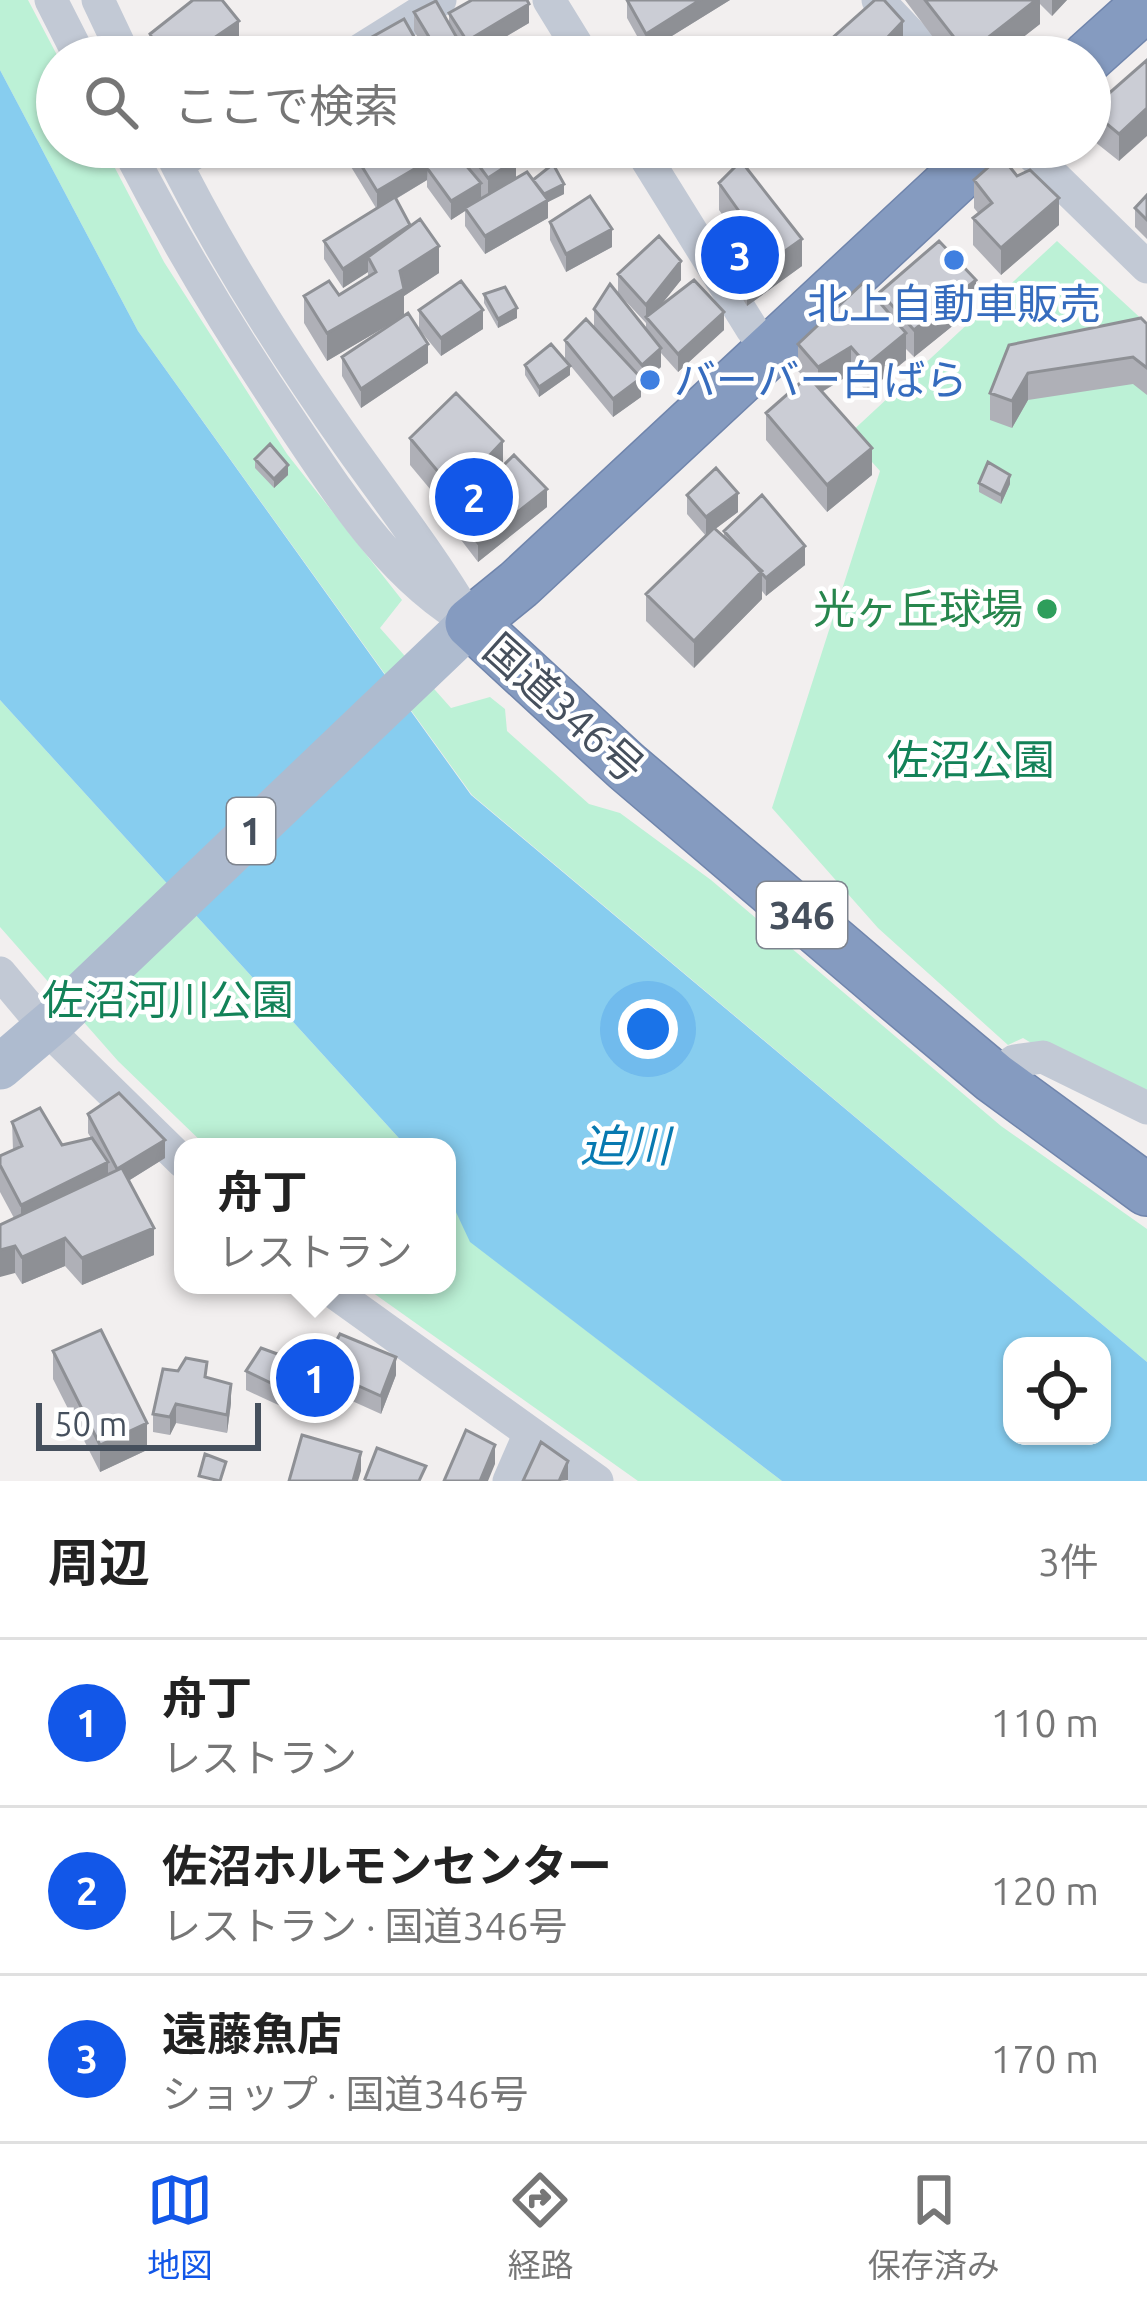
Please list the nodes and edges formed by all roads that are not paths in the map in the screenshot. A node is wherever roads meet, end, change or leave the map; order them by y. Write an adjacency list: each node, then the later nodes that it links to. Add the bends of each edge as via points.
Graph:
1 (51, 0): 7 (street)
2 (98, 0): 8 (street)
3 (440, 0): 9 (street)
4 (549, 0): 10 (street)
5 (878, 0): 11 (street)
6 (1147, 4): 12 (highway)
7 (69, 36)
8 (115, 36)
9 (383, 36)
10 (571, 36)
11 (912, 36)
12 (1111, 36)
13 (138, 168): 20 (street, via 201,287 318,462)
14 (189, 168): 20 (street, via 234,274 439,565)
15 (652, 168): 19 (street)
16 (966, 168): 19 (highway, 国道346号)
17 (1046, 168): 18 (street)
18 (1147, 266)
19 (770, 350): 20 (highway, 国道346号)
20 (459, 633): 22 (main road, 1); 24 (highway, 国道346号 / 346)
21 (0, 973): 22 (street)
22 (51, 1024): 23 (main road, 1); 26 (street)
23 (0, 1067)
24 (994, 1078): 25 (street, via 1014,1061 1043,1057); 27 (highway, 国道346号 / 346)
25 (1147, 1108)
26 (174, 1153)
27 (1147, 1190)
28 (337, 1294): 29 (street)
29 (530, 1433): 30 (street); 31 (street)
30 (509, 1481)
31 (597, 1481)

